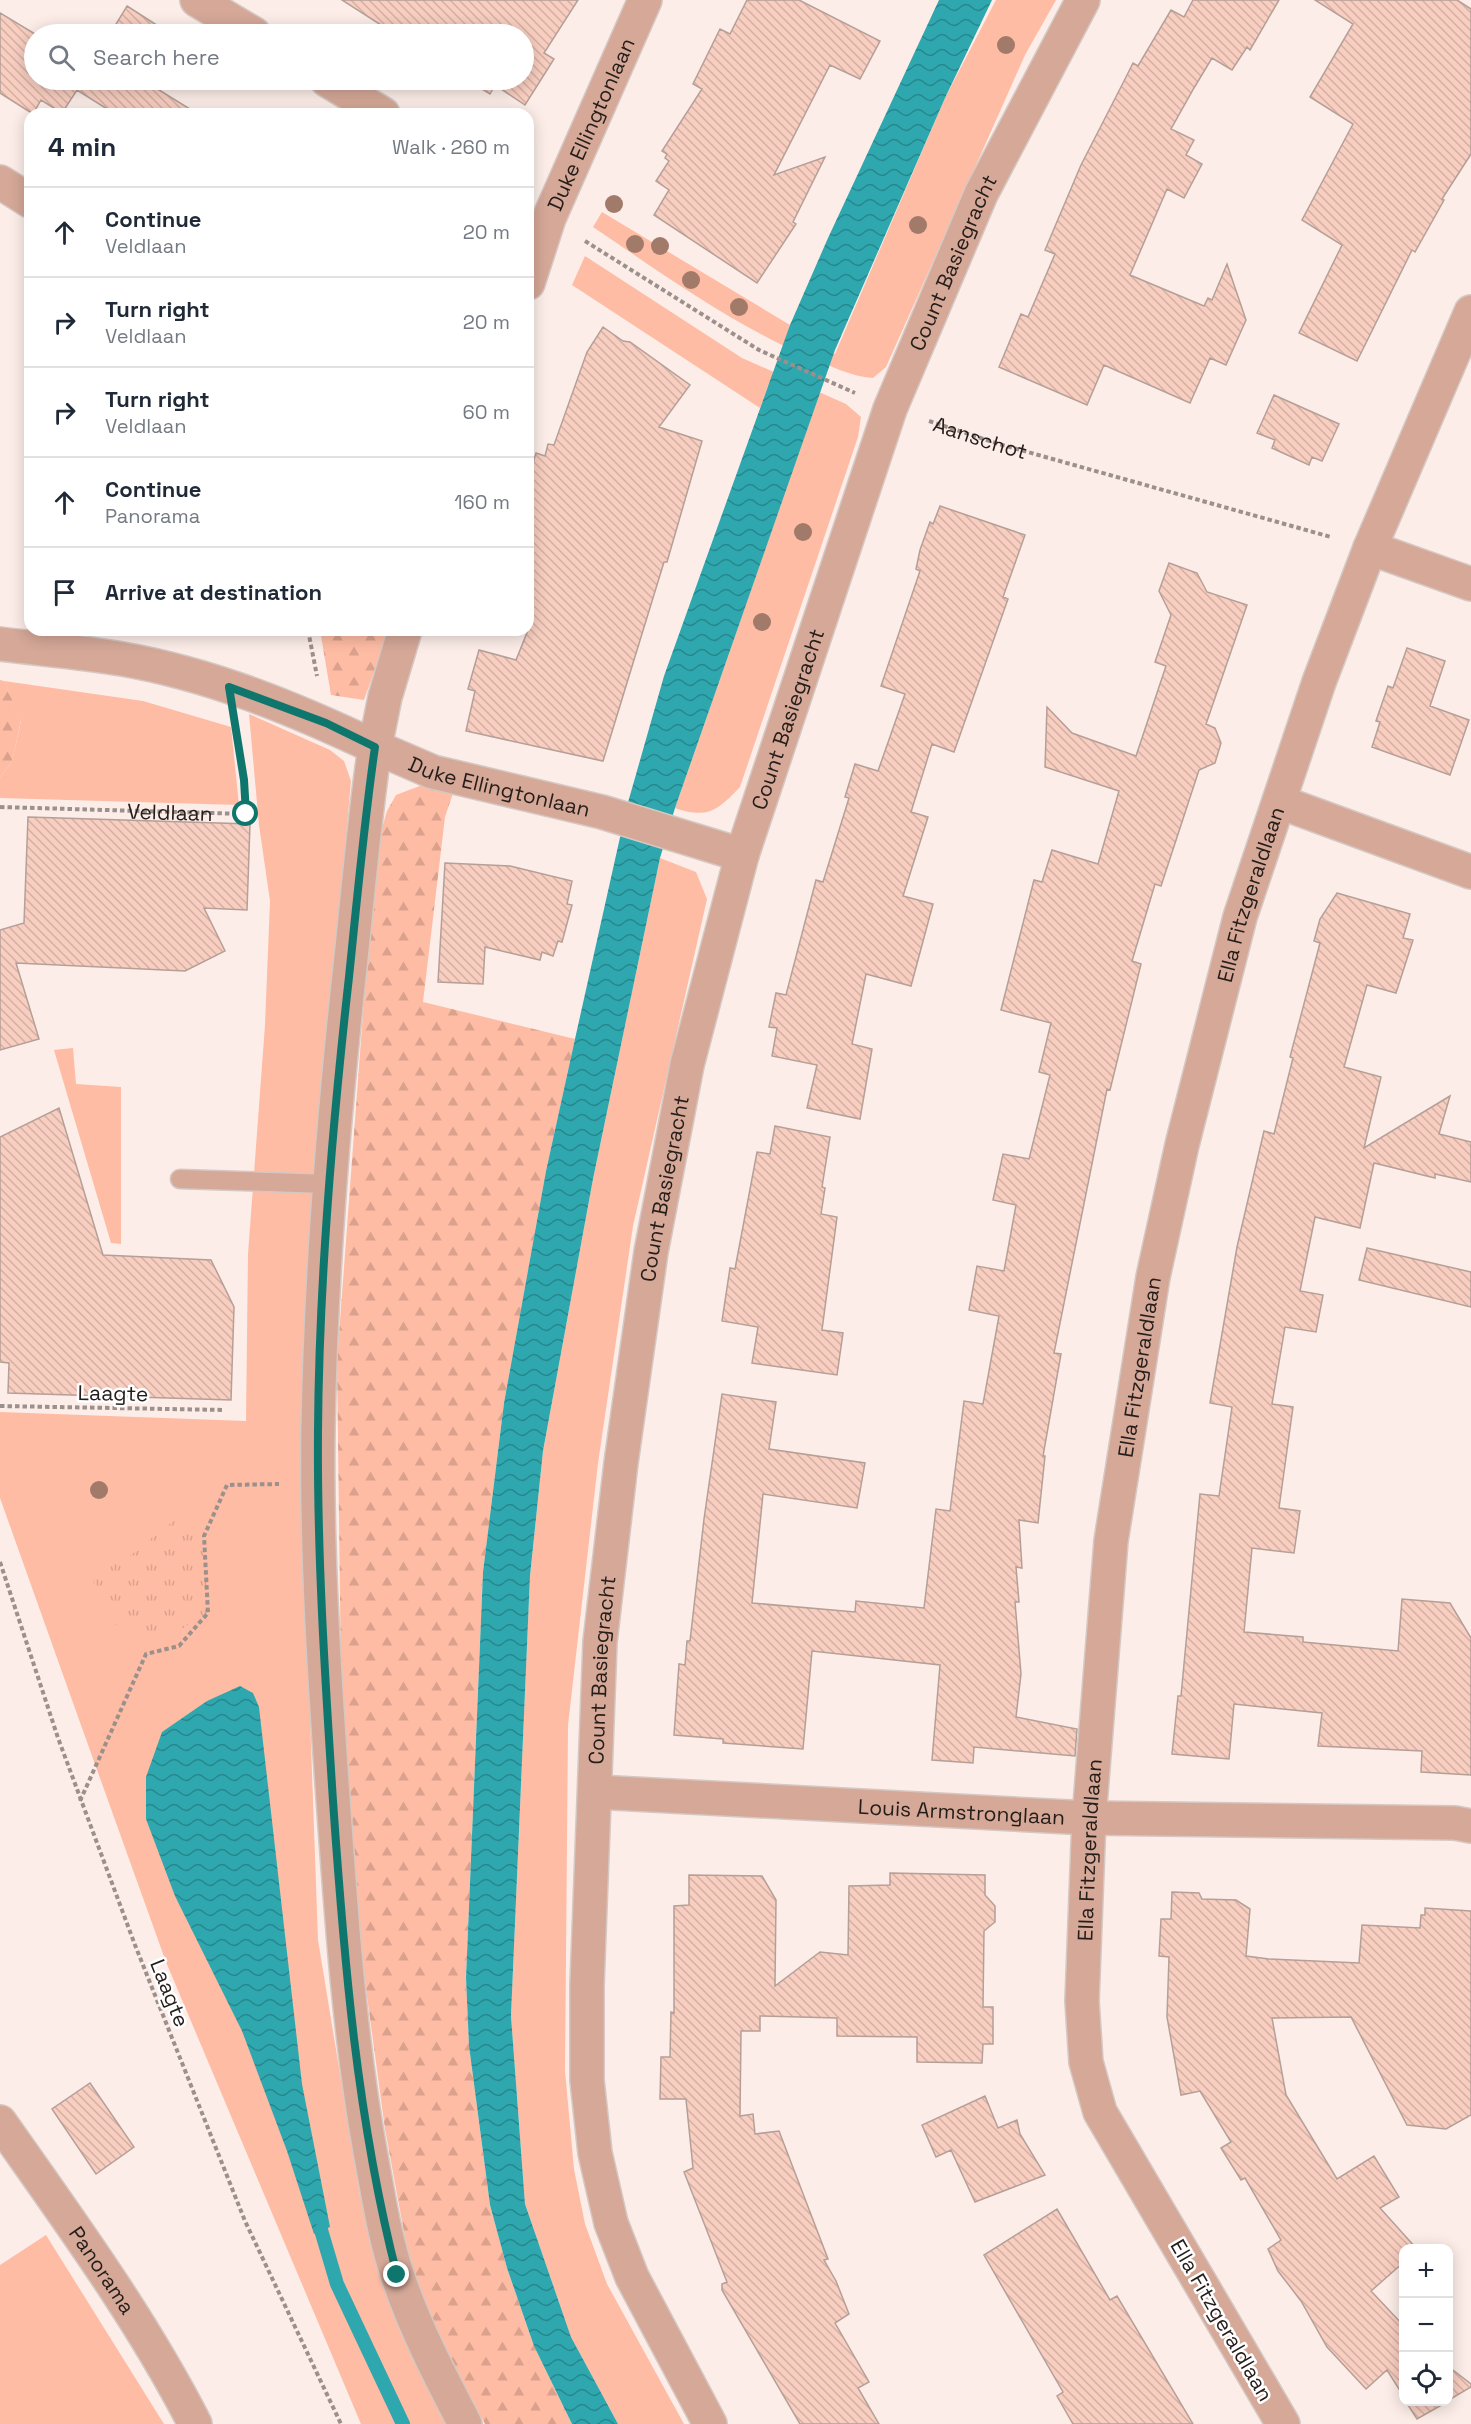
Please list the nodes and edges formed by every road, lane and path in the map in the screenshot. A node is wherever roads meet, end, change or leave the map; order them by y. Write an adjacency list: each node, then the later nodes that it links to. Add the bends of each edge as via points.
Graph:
1 (197, 0): 4 (street)
2 (645, 0): 9 (street, Duke Ellingtonlaan)
3 (1083, 0): 12 (street, Count Basiegracht, via 981,195)
4 (237, 24)
5 (344, 90): 6 (street)
6 (374, 108)
7 (0, 182): 8 (street)
8 (24, 197)
9 (539, 211): 10 (street, Duke Ellingtonlaan); 12 (path, Aanschot, via 759,350)
10 (534, 244)
11 (1471, 312): 13 (street, Ella Fitzgeraldlaan)
12 (890, 409): 13 (path, Aanschot, via 999,444); 21 (street, Count Basiegracht)
13 (1370, 548): 14 (street); 19 (street, Ella Fitzgeraldlaan, via 1319,682)
14 (1471, 584)
15 (403, 636): 18 (street)
16 (0, 644): 17 (street, via 123,659)
17 (229, 687): 18 (street, via 326,723); 20 (path, Veldlaan, via 246,814)
18 (375, 747): 21 (street, Duke Ellingtonlaan, via 451,777 602,812); 24 (street)
19 (1280, 802): 22 (street); 31 (street, Ella Fitzgeraldlaan, via 1240,917 1154,1278 1111,1541)
20 (0, 807)
21 (742, 855): 29 (street, Count Basiegracht, via 687,1065 651,1252 600,1642)
22 (1471, 872)
23 (180, 1179): 24 (lane)
24 (328, 1184): 27 (street)
25 (0, 1406): 26 (path, Laagte)
26 (225, 1410)
27 (319, 1483): 30 (path, via 227,1485 204,1536 208,1613 179,1646 146,1654); 36 (street, via 327,1700 346,1978 364,2118 397,2275 432,2360)
28 (0, 1562): 30 (path, Laagte)
29 (596, 1792): 31 (street, Louis Armstronglaan); 37 (street, Count Basiegracht, via 587,1985 587,2080 595,2153 611,2223 632,2277)
30 (80, 1801): 35 (path, Laagte, via 245,2221)
31 (1089, 1818): 32 (street, Louis Armstronglaan); 38 (street, Ella Fitzgeraldlaan, via 1082,2001 1086,2062 1100,2112)
32 (1471, 1826)
33 (0, 2122): 34 (street, Panorama, via 170,2376)
34 (195, 2424)
35 (341, 2424)
36 (465, 2424)
37 (710, 2424)
38 (1283, 2424)

